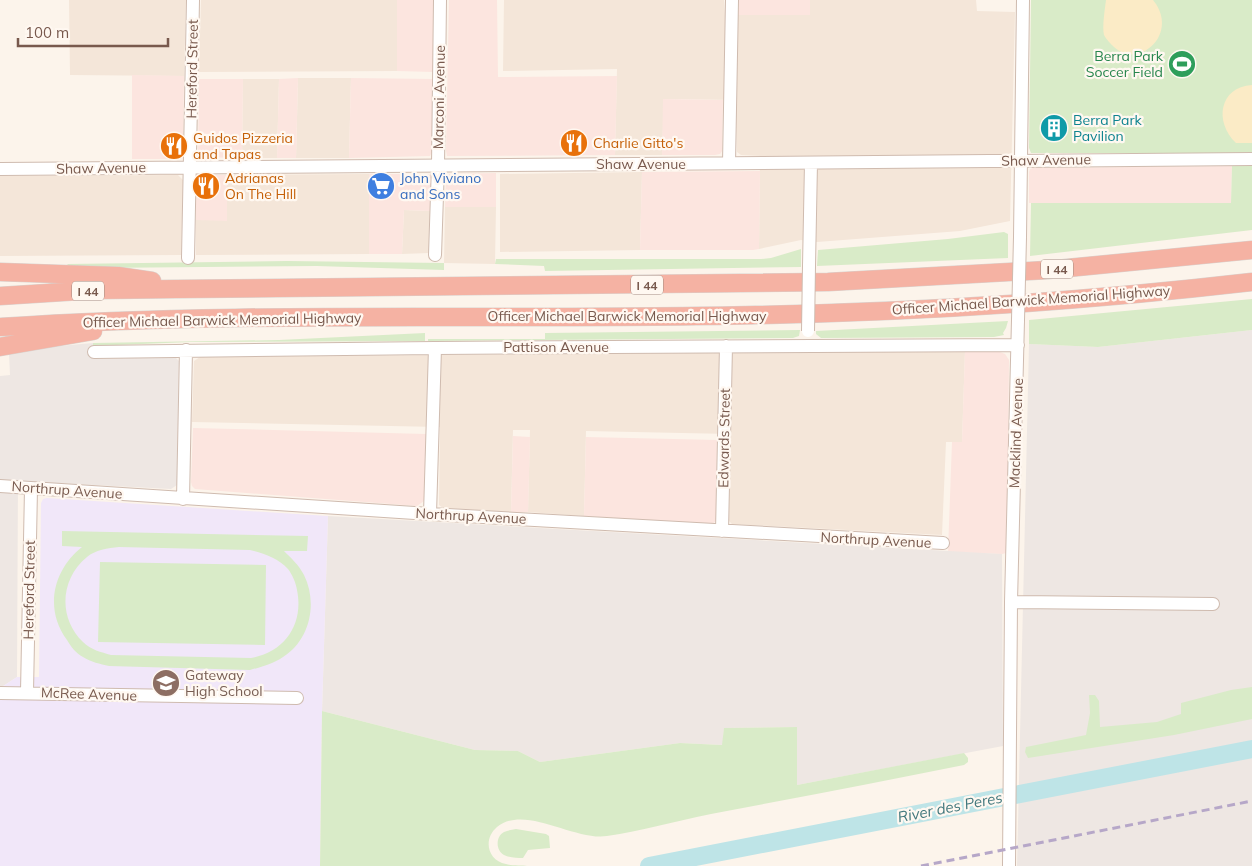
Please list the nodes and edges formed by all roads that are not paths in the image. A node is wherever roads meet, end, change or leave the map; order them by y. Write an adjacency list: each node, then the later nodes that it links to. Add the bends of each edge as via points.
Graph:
1 (193, 0): 10 (street, Hereford Street)
2 (440, 0): 9 (street, Marconi Avenue)
3 (732, 0): 7 (street)
4 (1024, 0): 6 (street, Macklind Avenue)
5 (1252, 159): 6 (street, Shaw Avenue)
6 (1021, 160): 8 (street, Shaw Avenue); 22 (street, Macklind Avenue, bridge)
7 (729, 163): 8 (street, Shaw Avenue); 9 (street, Shaw Avenue)
8 (811, 163): 21 (street, bridge)
9 (438, 165): 10 (street, Shaw Avenue); 13 (street, Marconi Avenue)
10 (190, 167): 11 (street, Shaw Avenue); 14 (street, Hereford Street)
11 (0, 169)
12 (1252, 250): 17 (highway, Officer Michael Barwick Memorial Highway / I 44, via 1047,270 828,282)
13 (435, 255)
14 (188, 258)
15 (0, 272): 17 (highway, via 138,278)
16 (1252, 282): 19 (highway, Officer Michael Barwick Memorial Highway / I 44, via 1041,302 818,314)
17 (176, 289): 18 (highway, Officer Michael Barwick Memorial Highway / I 44)
18 (0, 296)
19 (154, 319): 20 (highway, Officer Michael Barwick Memorial Highway / I 44); 24 (highway)
20 (0, 327)
21 (807, 345): 22 (street, Pattison Avenue); 23 (street, Pattison Avenue)
22 (1018, 345): 34 (street, Macklind Avenue)
23 (726, 346): 25 (street, Pattison Avenue); 32 (street, Edwards Street)
24 (0, 347)
25 (435, 348): 26 (street, Pattison Avenue); 31 (street)
26 (186, 350): 27 (street, Pattison Avenue); 30 (street)
27 (94, 352)
28 (0, 486): 29 (street, Northrup Avenue)
29 (31, 488): 30 (street, Northrup Avenue); 36 (street, Hereford Street)
30 (183, 499): 31 (street, Northrup Avenue)
31 (430, 514): 32 (street, Northrup Avenue)
32 (722, 531): 33 (street, Northrup Avenue)
33 (943, 543)
34 (1011, 602): 35 (street); 39 (street, Macklind Avenue)
35 (1213, 604)
36 (27, 692): 37 (street, McRee Avenue); 38 (street, McRee Avenue)
37 (0, 693)
38 (297, 698)
39 (1008, 866)

